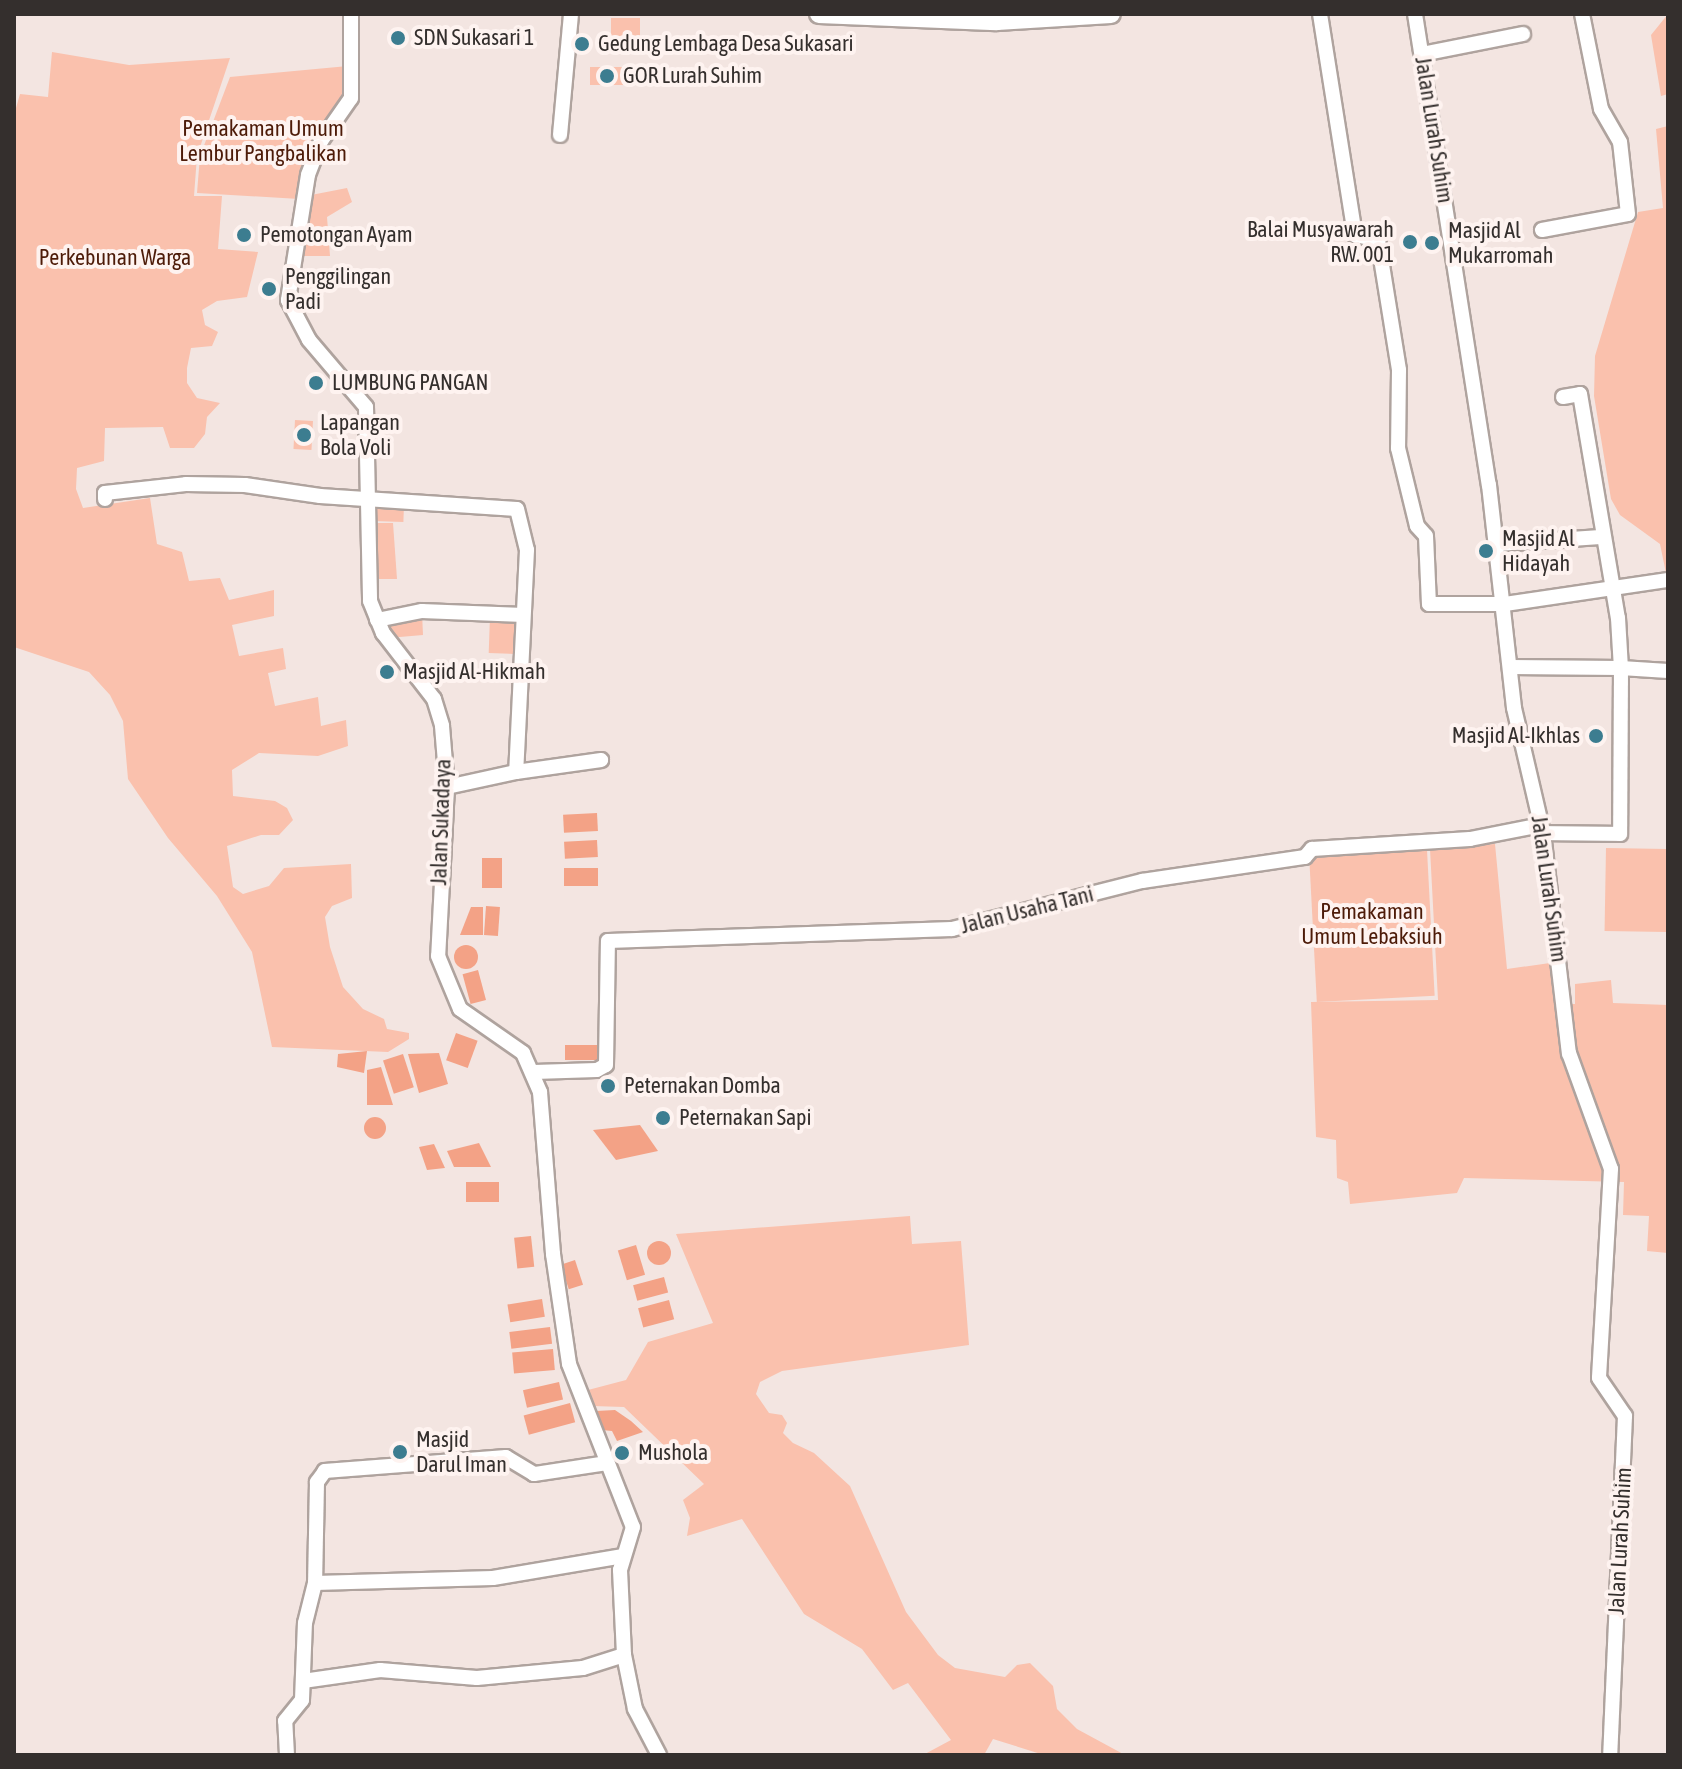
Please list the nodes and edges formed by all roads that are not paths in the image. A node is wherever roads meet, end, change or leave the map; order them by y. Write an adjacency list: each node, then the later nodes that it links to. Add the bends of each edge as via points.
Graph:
1 (351, 14): 14 (street, Jalan Sukadaya, via 351,98 321,141 308,175 287,287 302,330 364,400)
2 (571, 14): 10 (street)
3 (819, 14): 4 (main road, via 997,21)
4 (1111, 14)
5 (1320, 14): 19 (street, via 1355,235 1378,240 1399,370 1398,448 1417,526 1426,536 1429,604)
6 (1415, 14): 9 (street, Jalan Lurah Suhim)
7 (1582, 14): 11 (street, via 1601,109 1620,142 1628,214)
8 (1523, 34): 9 (street)
9 (1422, 54): 16 (street, Jalan Lurah Suhim)
10 (560, 135)
11 (1542, 230)
12 (1563, 397): 15 (street, via 1580,394)
13 (105, 499): 14 (street, via 105,493 222,484)
14 (371, 501): 20 (street, via 517,509 527,550); 21 (street, Jalan Sukadaya, via 368,577)
15 (1601, 537): 16 (street); 18 (street)
16 (1497, 544): 19 (street, Jalan Lurah Suhim)
17 (1668, 580): 18 (street)
18 (1612, 589): 19 (street); 23 (street)
19 (1505, 604): 22 (street, Jalan Lurah Suhim)
20 (523, 615): 21 (street, via 422,611); 26 (street)
21 (377, 620): 27 (street, Jalan Sukadaya, via 437,706)
22 (1510, 667): 23 (street); 28 (street, Jalan Lurah Suhim, via 1517,724)
23 (1621, 668): 24 (street); 28 (street, Jalan Usaha Tani, via 1620,834)
24 (1668, 671)
25 (601, 760): 26 (street)
26 (516, 772): 27 (street)
27 (447, 787): 29 (street, Jalan Sukadaya, via 436,928 441,968 460,1009 514,1045)
28 (1542, 829): 29 (street, Jalan Usaha Tani, via 1312,849 1305,857 1142,881 952,929 610,941 606,1065 597,1070); 37 (street, Jalan Lurah Suhim, via 1569,1053 1611,1169 1599,1378 1625,1416)
29 (534, 1072): 30 (street, Jalan Sukadaya, via 546,1121 562,1345)
30 (607, 1463): 31 (street, Jalan Sukadaya, via 633,1527); 32 (street, via 534,1474 506,1457 325,1471 317,1482)
31 (623, 1556): 32 (street, via 493,1578); 33 (street, Jalan Sukadaya)
32 (315, 1583): 34 (street, via 305,1623)
33 (624, 1655): 34 (street, via 583,1668 477,1678 380,1670); 36 (street, Jalan Sukadaya, via 635,1709)
34 (303, 1681): 35 (street, via 300,1709 285,1721)
35 (287, 1755)
36 (659, 1755)
37 (1610, 1755)

